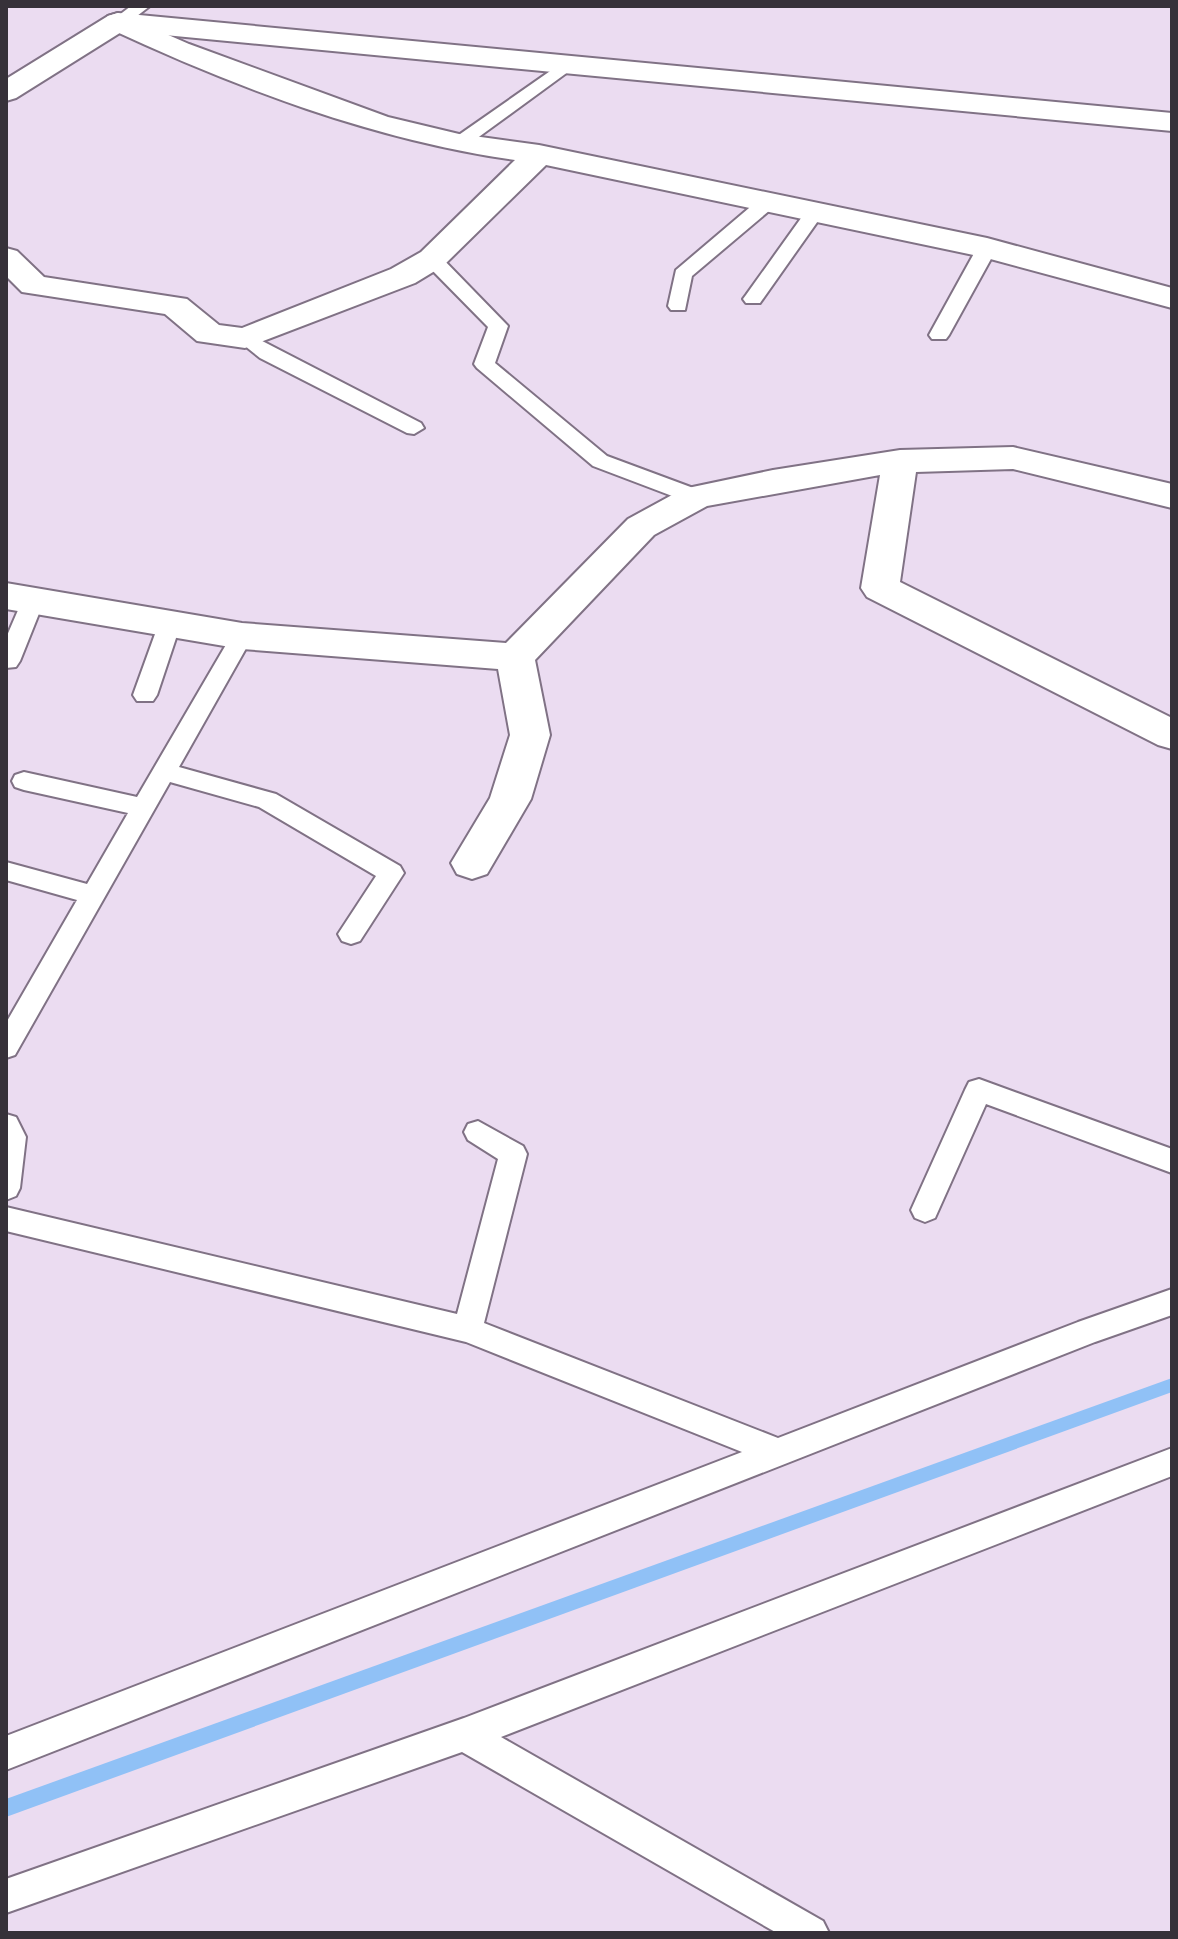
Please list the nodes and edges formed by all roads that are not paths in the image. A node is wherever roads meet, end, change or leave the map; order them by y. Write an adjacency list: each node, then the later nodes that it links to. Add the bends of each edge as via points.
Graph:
1 (130, 14): 2 (street); 3 (street); 5 (street, via 179,50 378,123)
2 (566, 65): 4 (street); 5 (lane)
3 (6, 92)
4 (1172, 122)
5 (459, 143): 6 (street)
6 (539, 154): 7 (street); 11 (street)
7 (769, 201): 8 (street); 14 (lane, via 683,274)
8 (816, 211): 9 (street); 13 (lane)
9 (987, 248): 12 (street); 15 (lane)
10 (6, 258): 16 (street, via 34,285 175,306 209,334)
11 (432, 259): 16 (street, via 403,276); 20 (lane, via 498,326 484,364 600,461)
12 (1172, 298)
13 (753, 299)
14 (678, 306)
15 (939, 335)
16 (245, 338): 17 (lane)
17 (414, 428)
18 (900, 461): 19 (street, via 1013,458); 20 (street); 27 (street, via 880,588)
19 (1172, 496)
20 (696, 497): 24 (street, via 641,527)
21 (20, 598): 22 (street); 25 (lane)
22 (170, 623): 23 (street); 26 (lane)
23 (242, 636): 24 (street); 28 (lane)
24 (515, 657): 31 (street, via 530,735 510,799)
25 (8, 661)
26 (145, 695)
27 (1172, 735)
28 (164, 772): 30 (lane); 34 (lane, via 267,800 391,873)
29 (24, 781): 30 (lane)
30 (143, 807): 33 (lane)
31 (472, 863)
32 (6, 871): 33 (lane)
33 (93, 895): 35 (lane)
34 (351, 934)
35 (6, 1047)
36 (6, 1125): 39 (lane, via 12,1137)
37 (478, 1132): 43 (lane, via 513,1154)
38 (1172, 1161): 40 (lane, via 979,1090)
39 (6, 1188)
40 (925, 1210)
41 (6, 1219): 43 (lane)
42 (1172, 1302): 44 (lane)
43 (468, 1330): 44 (lane)
44 (779, 1452): 47 (lane)
45 (1172, 1462): 46 (lane)
46 (464, 1735): 48 (lane); 49 (lane)
47 (6, 1753)
48 (6, 1896)
49 (811, 1933)

